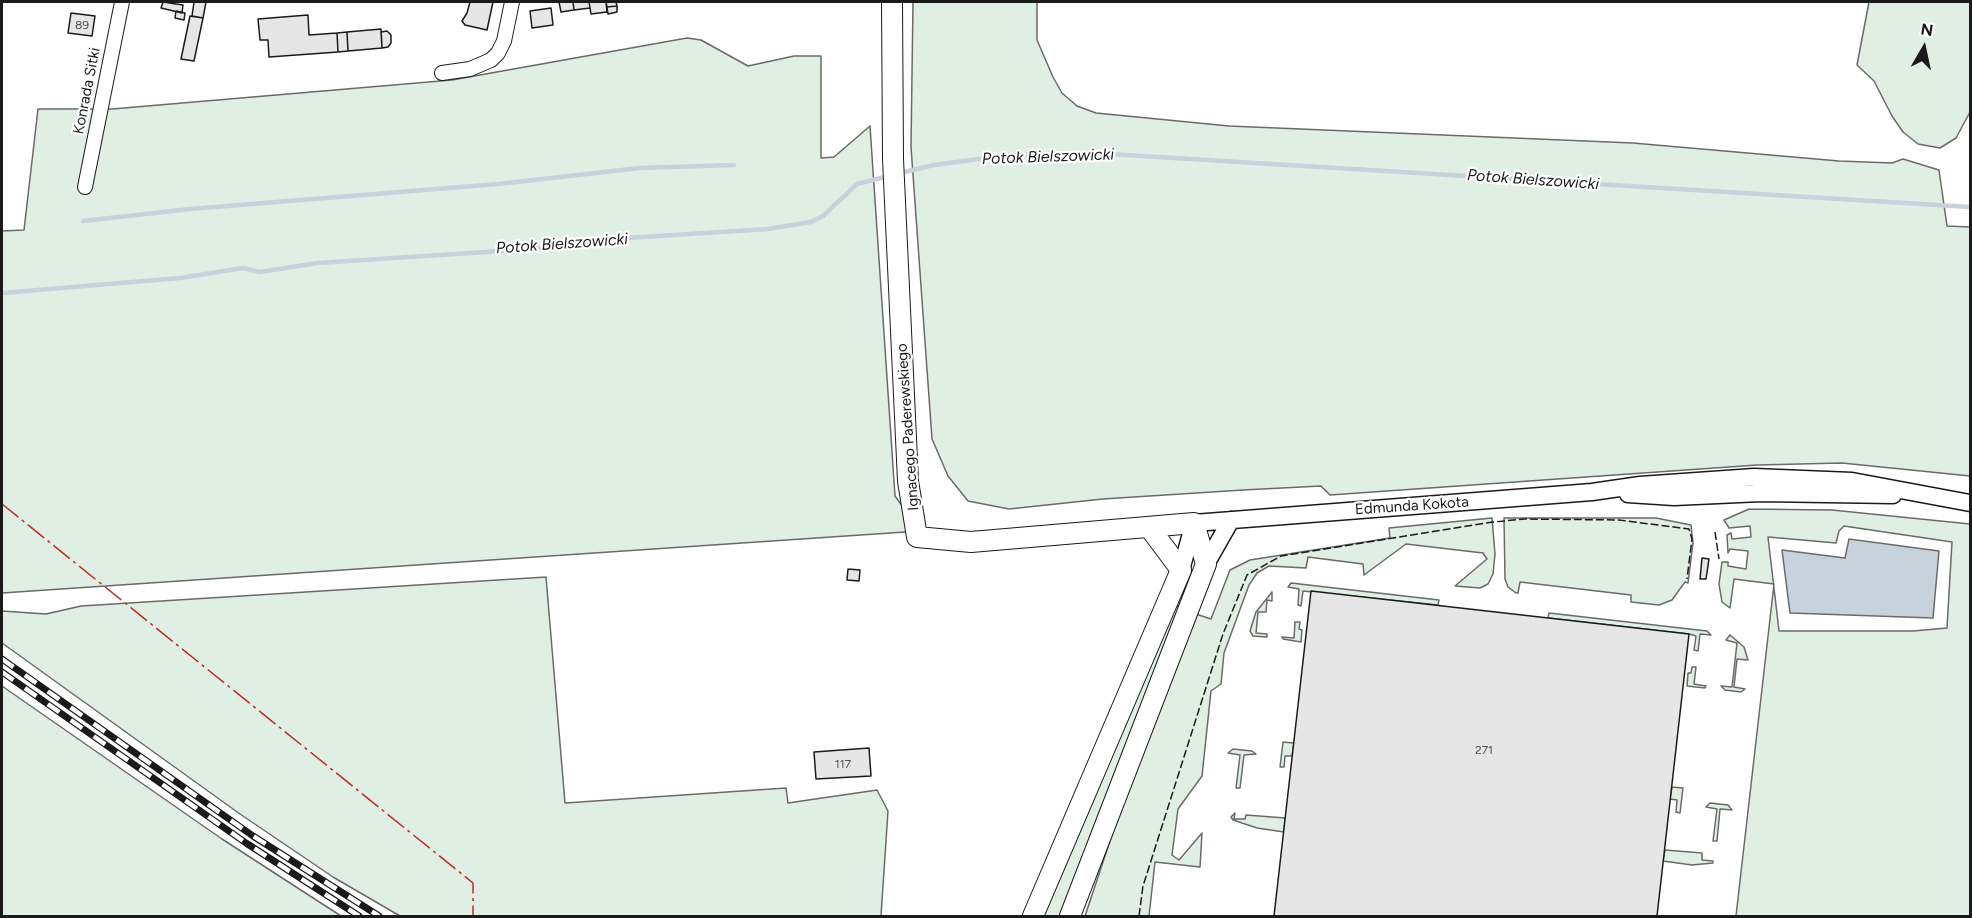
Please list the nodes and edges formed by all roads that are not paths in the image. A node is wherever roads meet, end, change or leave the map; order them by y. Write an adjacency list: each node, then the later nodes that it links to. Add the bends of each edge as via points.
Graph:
1 (122, 2): 5 (street, Konrada Sitki)
2 (512, 2): 4 (street, via 498,53 470,69)
3 (892, 2): 9 (main road, Ignacego Paderewskiego, via 893,159 908,481 917,537 971,542)
4 (442, 73)
5 (85, 187)
6 (1971, 502): 7 (street, Edmunda Kokota, via 1918,495 1761,493 1674,497 1592,492)
7 (1231, 520): 8 (street, Ignacego Paderewskiego); 10 (street)
8 (1194, 524): 9 (main road, Ignacego Paderewskiego); 10 (main road); 11 (street)
9 (1149, 527): 11 (main road)
10 (1206, 564): 13 (main road)
11 (1181, 570): 12 (main road)
12 (1033, 916)
13 (1070, 916)

